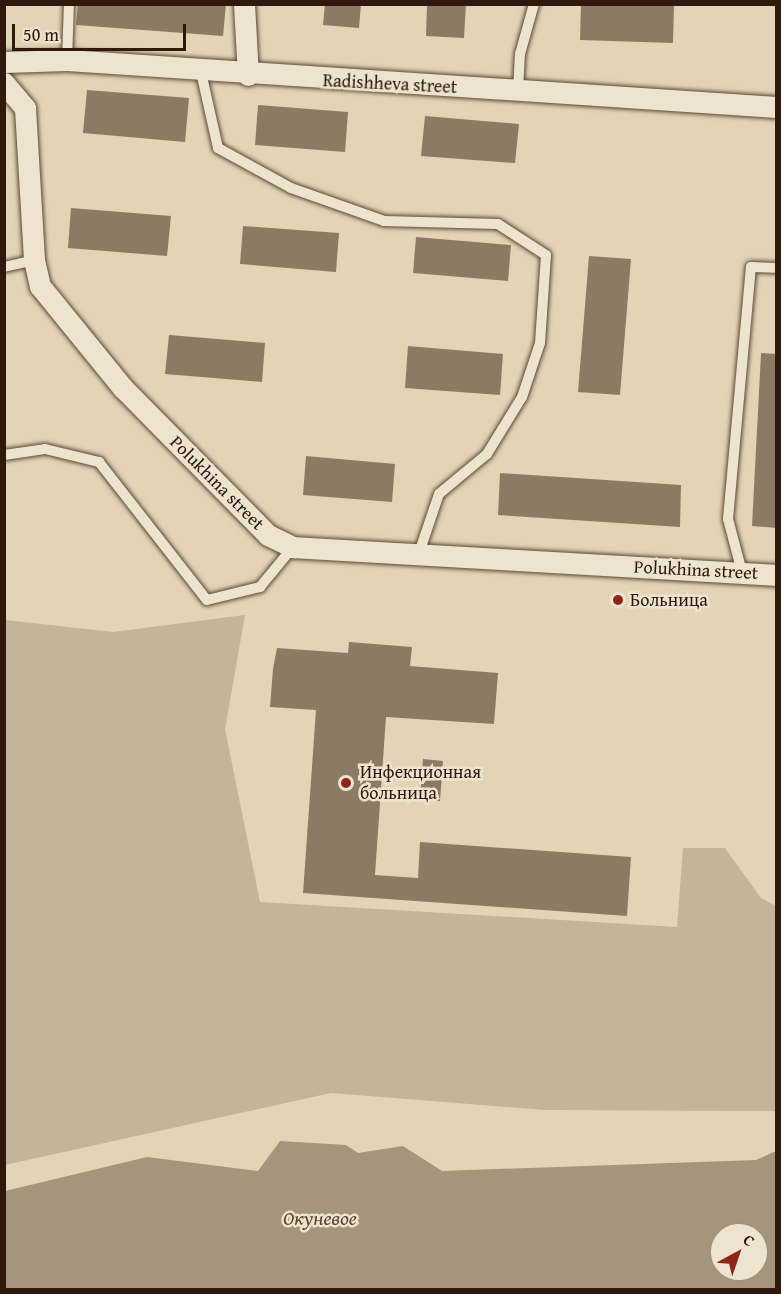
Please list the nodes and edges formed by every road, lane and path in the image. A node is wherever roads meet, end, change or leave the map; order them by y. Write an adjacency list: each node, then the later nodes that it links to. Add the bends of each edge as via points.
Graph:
1 (69, 4): 4 (lane)
2 (244, 4): 7 (street)
3 (534, 4): 9 (lane, via 520,54)
4 (67, 60): 5 (street, Radishheva street); 6 (street, Radishheva street)
5 (4, 62)
6 (201, 72): 7 (street, Radishheva street); 16 (lane, via 218,148 291,188 384,221 498,224 546,255 540,343 522,397 487,454 439,494)
7 (248, 75): 9 (street, Radishheva street)
8 (4, 82): 11 (street, Polukhina street, via 24,108)
9 (518, 91): 10 (street, Radishheva street)
10 (777, 107)
11 (34, 260): 12 (lane); 15 (street, Polukhina street, via 40,286 123,388 268,535)
12 (4, 267)
13 (777, 268): 17 (lane, via 751,267 728,519)
14 (4, 455): 15 (lane, via 45,450 99,462 207,600 260,587)
15 (293, 547): 16 (street, Polukhina street)
16 (419, 553): 17 (street, Polukhina street)
17 (742, 573): 18 (street, Polukhina street)
18 (777, 575)

